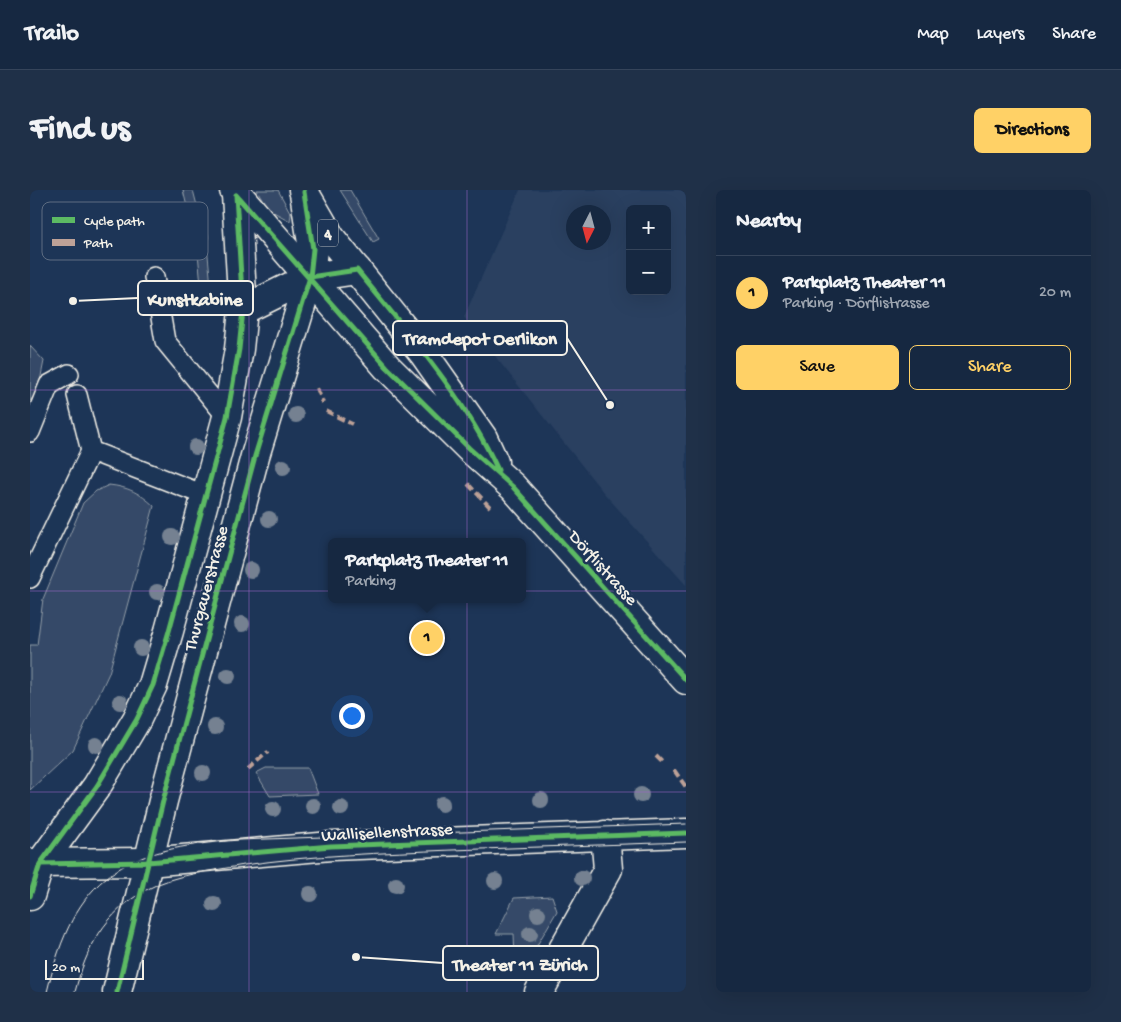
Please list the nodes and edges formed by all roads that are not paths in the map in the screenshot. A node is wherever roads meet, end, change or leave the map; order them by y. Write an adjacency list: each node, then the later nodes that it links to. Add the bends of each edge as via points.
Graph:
1 (303, 191): 3 (main road, Dörflistrasse / 4, via 331,238); 5 (main road, Thurgauerstrasse, via 313,249)
2 (235, 192): 5 (main road, Dörflistrasse / 4); 6 (main road, Thurgauerstrasse)
3 (357, 270): 5 (main road); 12 (main road, Dörflistrasse / 4, via 418,345 483,438)
4 (154, 277): 9 (lane, via 165,341)
5 (310, 277): 6 (main road); 12 (main road, Dörflistrasse / 4, via 387,367); 18 (main road, Thurgauerstrasse, via 255,456)
6 (243, 310): 9 (main road, Thurgauerstrasse)
7 (68, 374): 10 (lane, via 49,385)
8 (77, 394): 11 (lane)
9 (228, 417): 13 (main road, Thurgauerstrasse)
10 (30, 432)
11 (91, 451): 13 (lane); 14 (lane)
12 (500, 474): 15 (main road, Dörflistrasse / 4)
13 (207, 496): 19 (main road, Thurgauerstrasse, via 153,685 97,786)
14 (30, 578)
15 (686, 680)
16 (686, 833): 17 (main road, Wallisellenstrasse)
17 (605, 836): 18 (main road, Wallisellenstrasse, via 331,846); 22 (main road, via 608,869)
18 (148, 862): 19 (main road, Wallisellenstrasse); 21 (main road, Thurgauerstrasse)
19 (35, 863): 20 (main road, Thurgauerstrasse)
20 (30, 896)
21 (117, 992)
22 (539, 992)

